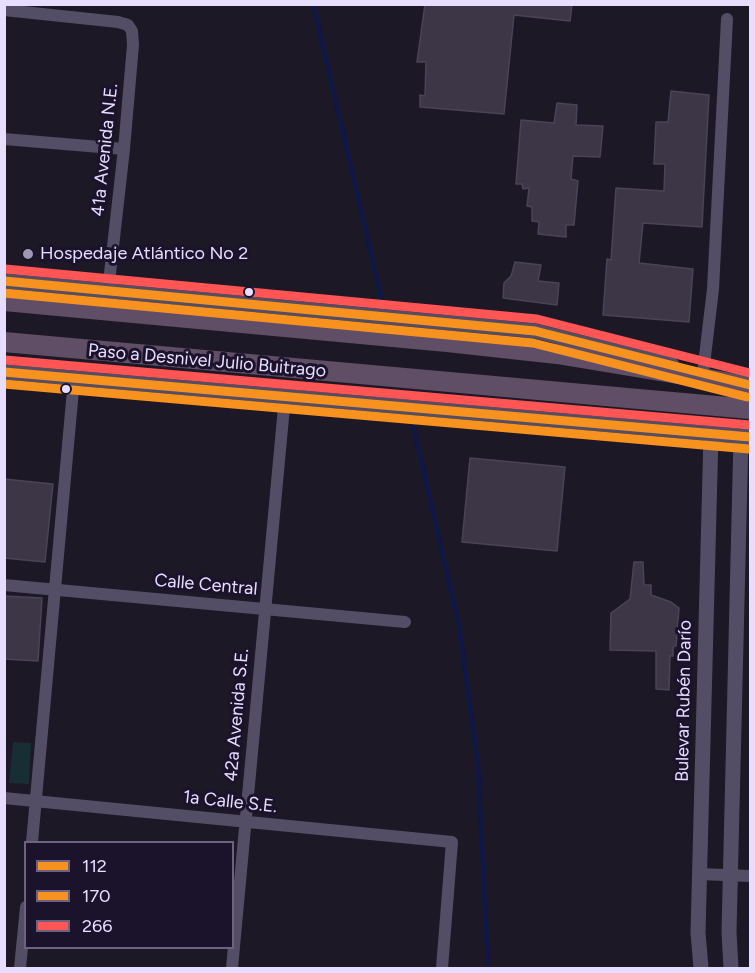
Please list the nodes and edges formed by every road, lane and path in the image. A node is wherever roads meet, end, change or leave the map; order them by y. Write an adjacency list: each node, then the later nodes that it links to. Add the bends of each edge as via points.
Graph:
1 (4, 10): 4 (street, 41a Avenida N.E., via 118,22 130,28 133,39)
2 (727, 19): 10 (street, via 713,289)
3 (4, 139): 4 (street)
4 (124, 149): 6 (street, 41a Avenida N.E.)
5 (4, 281): 6 (street)
6 (108, 291): 10 (street, via 549,334)
7 (4, 300): 12 (highway, via 557,354)
8 (4, 342): 14 (highway, Paso a Desnivel Julio Buitrago)
9 (4, 372): 11 (street)
10 (703, 373): 12 (street)
11 (74, 379): 13 (street); 18 (street)
12 (750, 385)
13 (285, 396): 15 (street); 19 (street, 42a Avenida S.E.)
14 (750, 409)
15 (711, 434): 16 (street); 25 (street, Bulevar Rubén Darío)
16 (746, 436): 26 (street)
17 (4, 585): 18 (street, Calle Central)
18 (55, 590): 19 (street, Calle Central); 22 (street)
19 (264, 609): 20 (street, Calle Central); 23 (street, 42a Avenida S.E.)
20 (405, 622)
21 (4, 798): 22 (street, 1a Calle S.E.)
22 (35, 801): 23 (street, 1a Calle S.E.); 24 (street)
23 (245, 822): 29 (street, 42a Avenida S.E.); 33 (street, 1a Calle S.E., via 452,842)
24 (32, 841)
25 (699, 874): 26 (street); 34 (street, Bulevar Rubén Darío)
26 (732, 875): 27 (street); 35 (street)
27 (750, 876)
28 (24, 928): 31 (street)
29 (234, 946)
30 (234, 949): 32 (street, 42a Avenida S.E.)
31 (20, 969)
32 (232, 969)
33 (442, 969)
34 (701, 969)
35 (731, 969)

